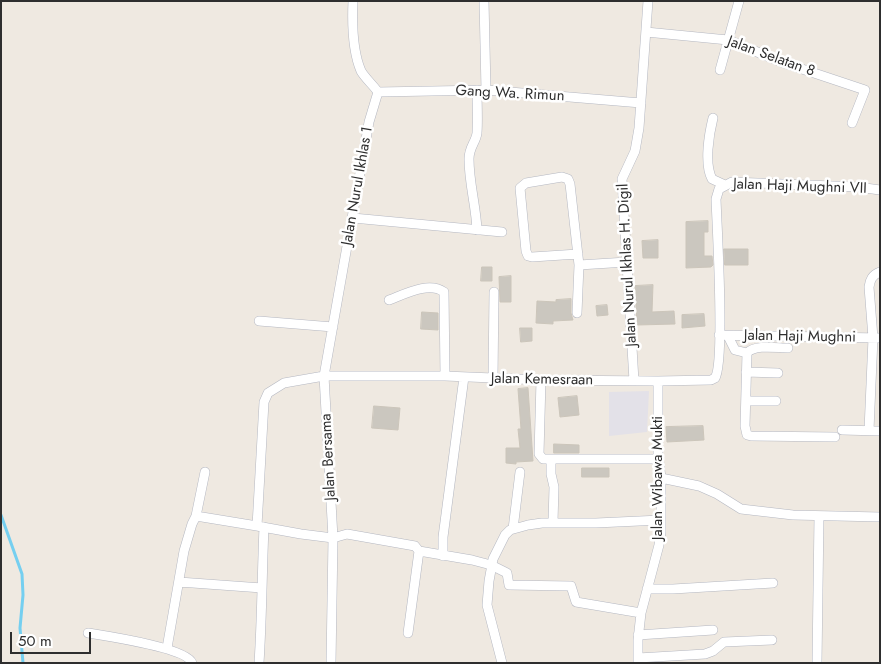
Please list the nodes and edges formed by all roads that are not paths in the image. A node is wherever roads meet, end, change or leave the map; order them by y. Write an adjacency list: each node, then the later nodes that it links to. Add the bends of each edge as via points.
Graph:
1 (352, 1): 9 (street, via 353,30 362,71)
2 (484, 1): 8 (street)
3 (648, 1): 5 (street, Jalan Nurul Ikhlas H. Digil)
4 (739, 1): 6 (street)
5 (646, 32): 6 (street, Jalan Selatan 8); 10 (street, Jalan Nurul Ikhlas H. Digil)
6 (728, 40): 7 (street); 12 (street, Jalan Selatan 8, via 865,90)
7 (720, 70)
8 (482, 90): 9 (street, Gang Wa. Rimun); 10 (street, Gang Wa. Rimun); 16 (street, via 477,133 469,156)
9 (378, 92): 15 (street, Jalan Nurul Ikhlas 1, via 369,122)
10 (641, 103): 19 (street, Jalan Nurul Ikhlas H. Digil, via 637,143 622,179)
11 (713, 118): 13 (street, via 708,167 712,179)
12 (852, 122)
13 (725, 185): 14 (street, Jalan Haji Mughni VII, via 732,182); 27 (street, Jalan Haji Mughni VII, via 719,189 716,198)
14 (880, 190)
15 (353, 218): 16 (street); 26 (street, Jalan Nurul Ikhlas 1)
16 (476, 230): 17 (street)
17 (502, 232)
18 (578, 254): 18 (street, via 568,179 562,177 522,185 528,256); 20 (street)
19 (627, 262): 20 (street); 38 (street, Jalan Nurul Ikhlas H. Digil)
20 (579, 265): 24 (street)
21 (880, 272): 28 (street, via 871,279 869,287)
22 (494, 292): 36 (street)
23 (389, 300): 34 (street, via 415,290 438,289 444,292)
24 (577, 313)
25 (258, 321): 26 (street)
26 (333, 327): 33 (street, Jalan Nurul Ikhlas 1)
27 (724, 335): 28 (street, Jalan Haji Mughni); 30 (street, via 735,350); 39 (street, Jalan Kemesraan, via 715,378)
28 (876, 338): 43 (street)
29 (788, 348): 30 (street, via 756,348)
30 (747, 353): 31 (street)
31 (746, 372): 32 (street); 40 (street)
32 (778, 373)
33 (324, 376): 34 (street, Jalan Kemesraan); 56 (street, Jalan Kemesraan, via 284,383 268,393 264,402); 58 (street, Jalan Bersama)
34 (445, 376): 35 (street, Jalan Kemesraan)
35 (464, 378): 36 (street, Jalan Kemesraan); 60 (street)
36 (494, 379): 37 (street, Jalan Kemesraan)
37 (541, 380): 38 (street, Jalan Kemesraan); 46 (street, via 539,454)
38 (634, 381): 39 (street, Jalan Kemesraan)
39 (658, 382): 47 (street, Jalan Wibawa Mukti)
40 (746, 400): 41 (street); 45 (street, via 747,435)
41 (776, 401)
42 (842, 430): 43 (street)
43 (869, 430): 44 (street)
44 (880, 430)
45 (835, 437)
46 (547, 459): 47 (street); 55 (street, via 554,488)
47 (658, 459): 50 (street, Jalan Wibawa Mukti)
48 (205, 472): 51 (street)
49 (520, 472): 57 (street)
50 (661, 478): 52 (street, via 699,486 741,508); 54 (street, Jalan Wibawa Mukti)
51 (196, 516): 56 (street); 62 (street, via 184,551)
52 (819, 516): 53 (street); 78 (street)
53 (880, 518)
54 (661, 520): 55 (street); 65 (street, Jalan Wibawa Mukti, via 659,545)
55 (553, 522): 57 (street)
56 (260, 526): 58 (street); 64 (street)
57 (513, 529): 61 (street, via 505,534)
58 (333, 538): 59 (street, via 347,534 414,546); 76 (street, Jalan Bersama)
59 (419, 551): 60 (street); 69 (street)
60 (443, 556): 61 (street)
61 (491, 565): 66 (street, via 507,573 509,585 571,586 576,602); 77 (street, via 487,605)
62 (179, 582): 64 (street); 72 (street)
63 (773, 583): 65 (street)
64 (262, 588): 75 (street)
65 (647, 589): 66 (street, Jalan Wibawa Mukti)
66 (641, 613): 70 (street, Jalan Wibawa Mukti)
67 (713, 630): 70 (street)
68 (88, 633): 72 (street)
69 (408, 633)
70 (638, 635): 73 (street, Jalan Wibawa Mukti)
71 (772, 640): 73 (street, via 724,642 705,654)
72 (167, 648): 74 (street, via 189,658)
73 (638, 660)
74 (192, 663)
75 (259, 663)
76 (331, 663)
77 (502, 663)
78 (818, 663)

